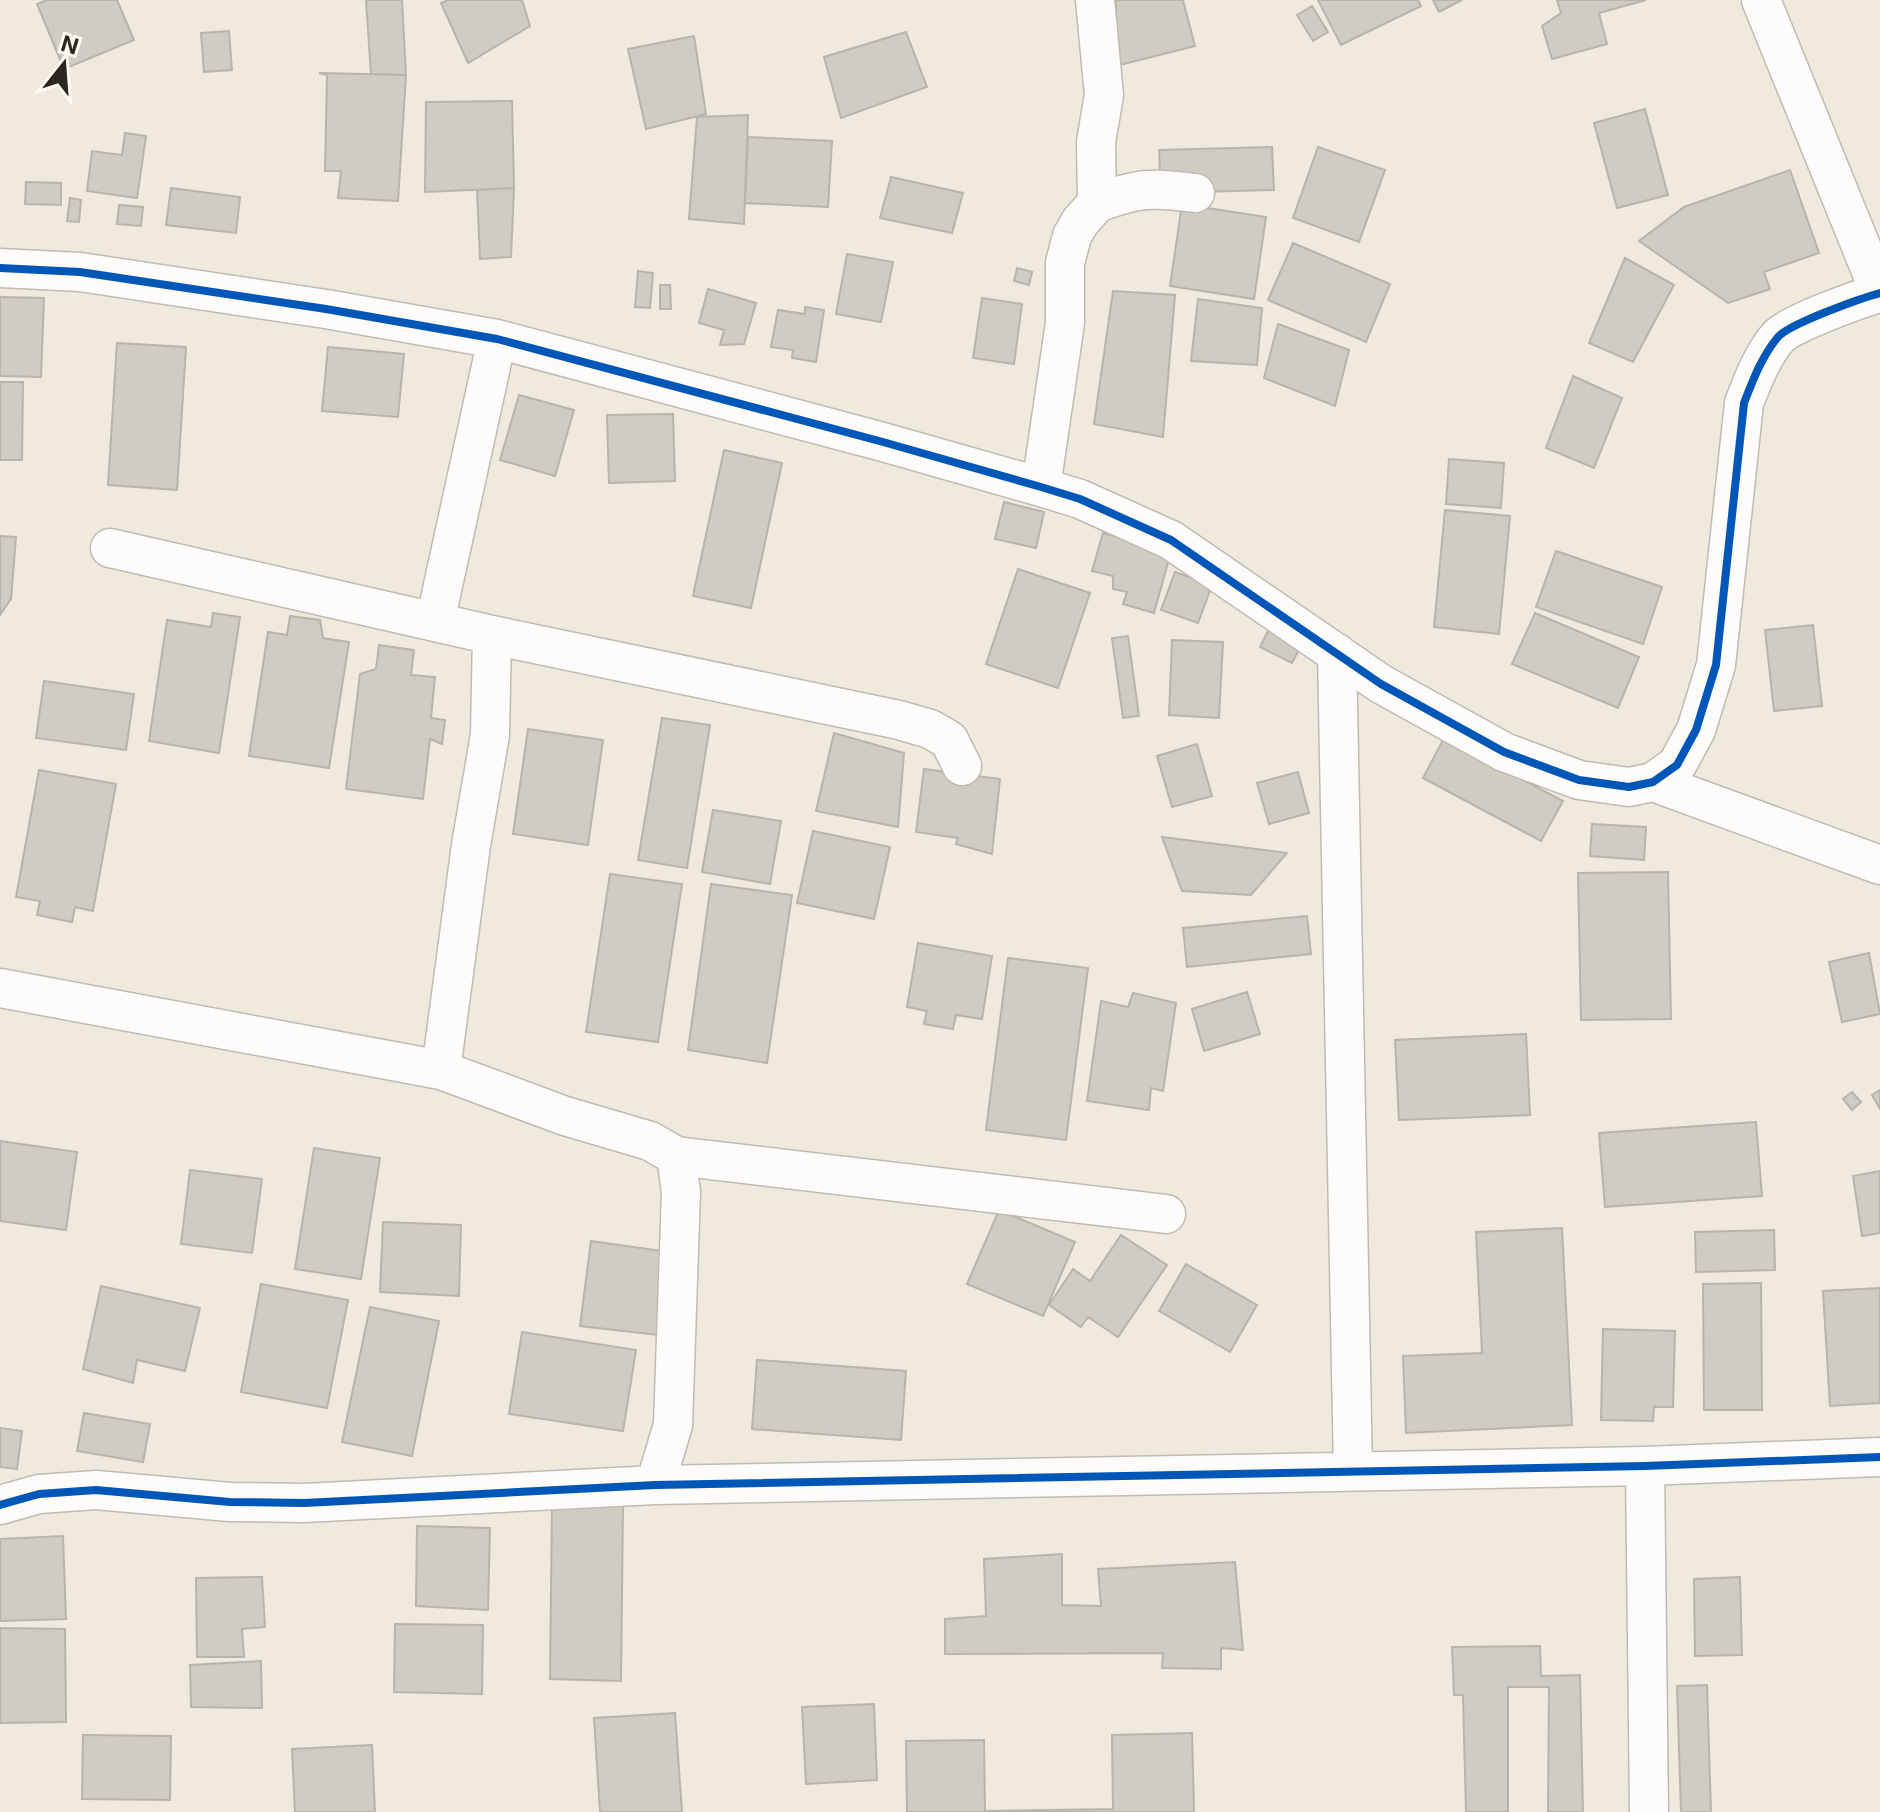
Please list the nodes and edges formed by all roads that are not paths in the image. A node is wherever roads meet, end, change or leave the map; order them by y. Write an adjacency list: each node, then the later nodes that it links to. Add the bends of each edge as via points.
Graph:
1 (1095, 0): 4 (street, via 1104,95 1096,142)
2 (1761, 0): 6 (street)
3 (1195, 193): 4 (street, via 1157,188)
4 (1097, 203): 8 (street, via 1072,236 1065,263 1065,323)
5 (0, 268): 7 (street, via 96,275)
6 (1880, 293): 14 (street, via 1780,334 1756,371 1744,403 1716,665 1696,730 1677,765)
7 (497, 339): 8 (street); 10 (street)
8 (1041, 487): 12 (street, via 1171,540)
9 (110, 548): 10 (street)
10 (435, 622): 11 (street)
11 (492, 635): 13 (street, via 909,723 949,740); 17 (street, via 490,735)
12 (1337, 653): 14 (street, via 1381,684 1504,752 1579,780 1629,787); 22 (street)
13 (962, 766)
14 (1653, 782): 15 (street)
15 (1880, 865)
16 (0, 988): 17 (street)
17 (441, 1070): 18 (street, via 650,1141)
18 (676, 1156): 19 (street); 23 (street, via 681,1192 673,1425)
19 (1166, 1214)
20 (1880, 1457): 21 (street)
21 (1645, 1466): 22 (street); 25 (street)
22 (1353, 1471): 23 (street)
23 (655, 1485): 24 (street, via 304,1503 96,1490 39,1494)
24 (0, 1505)
25 (1649, 1812)

